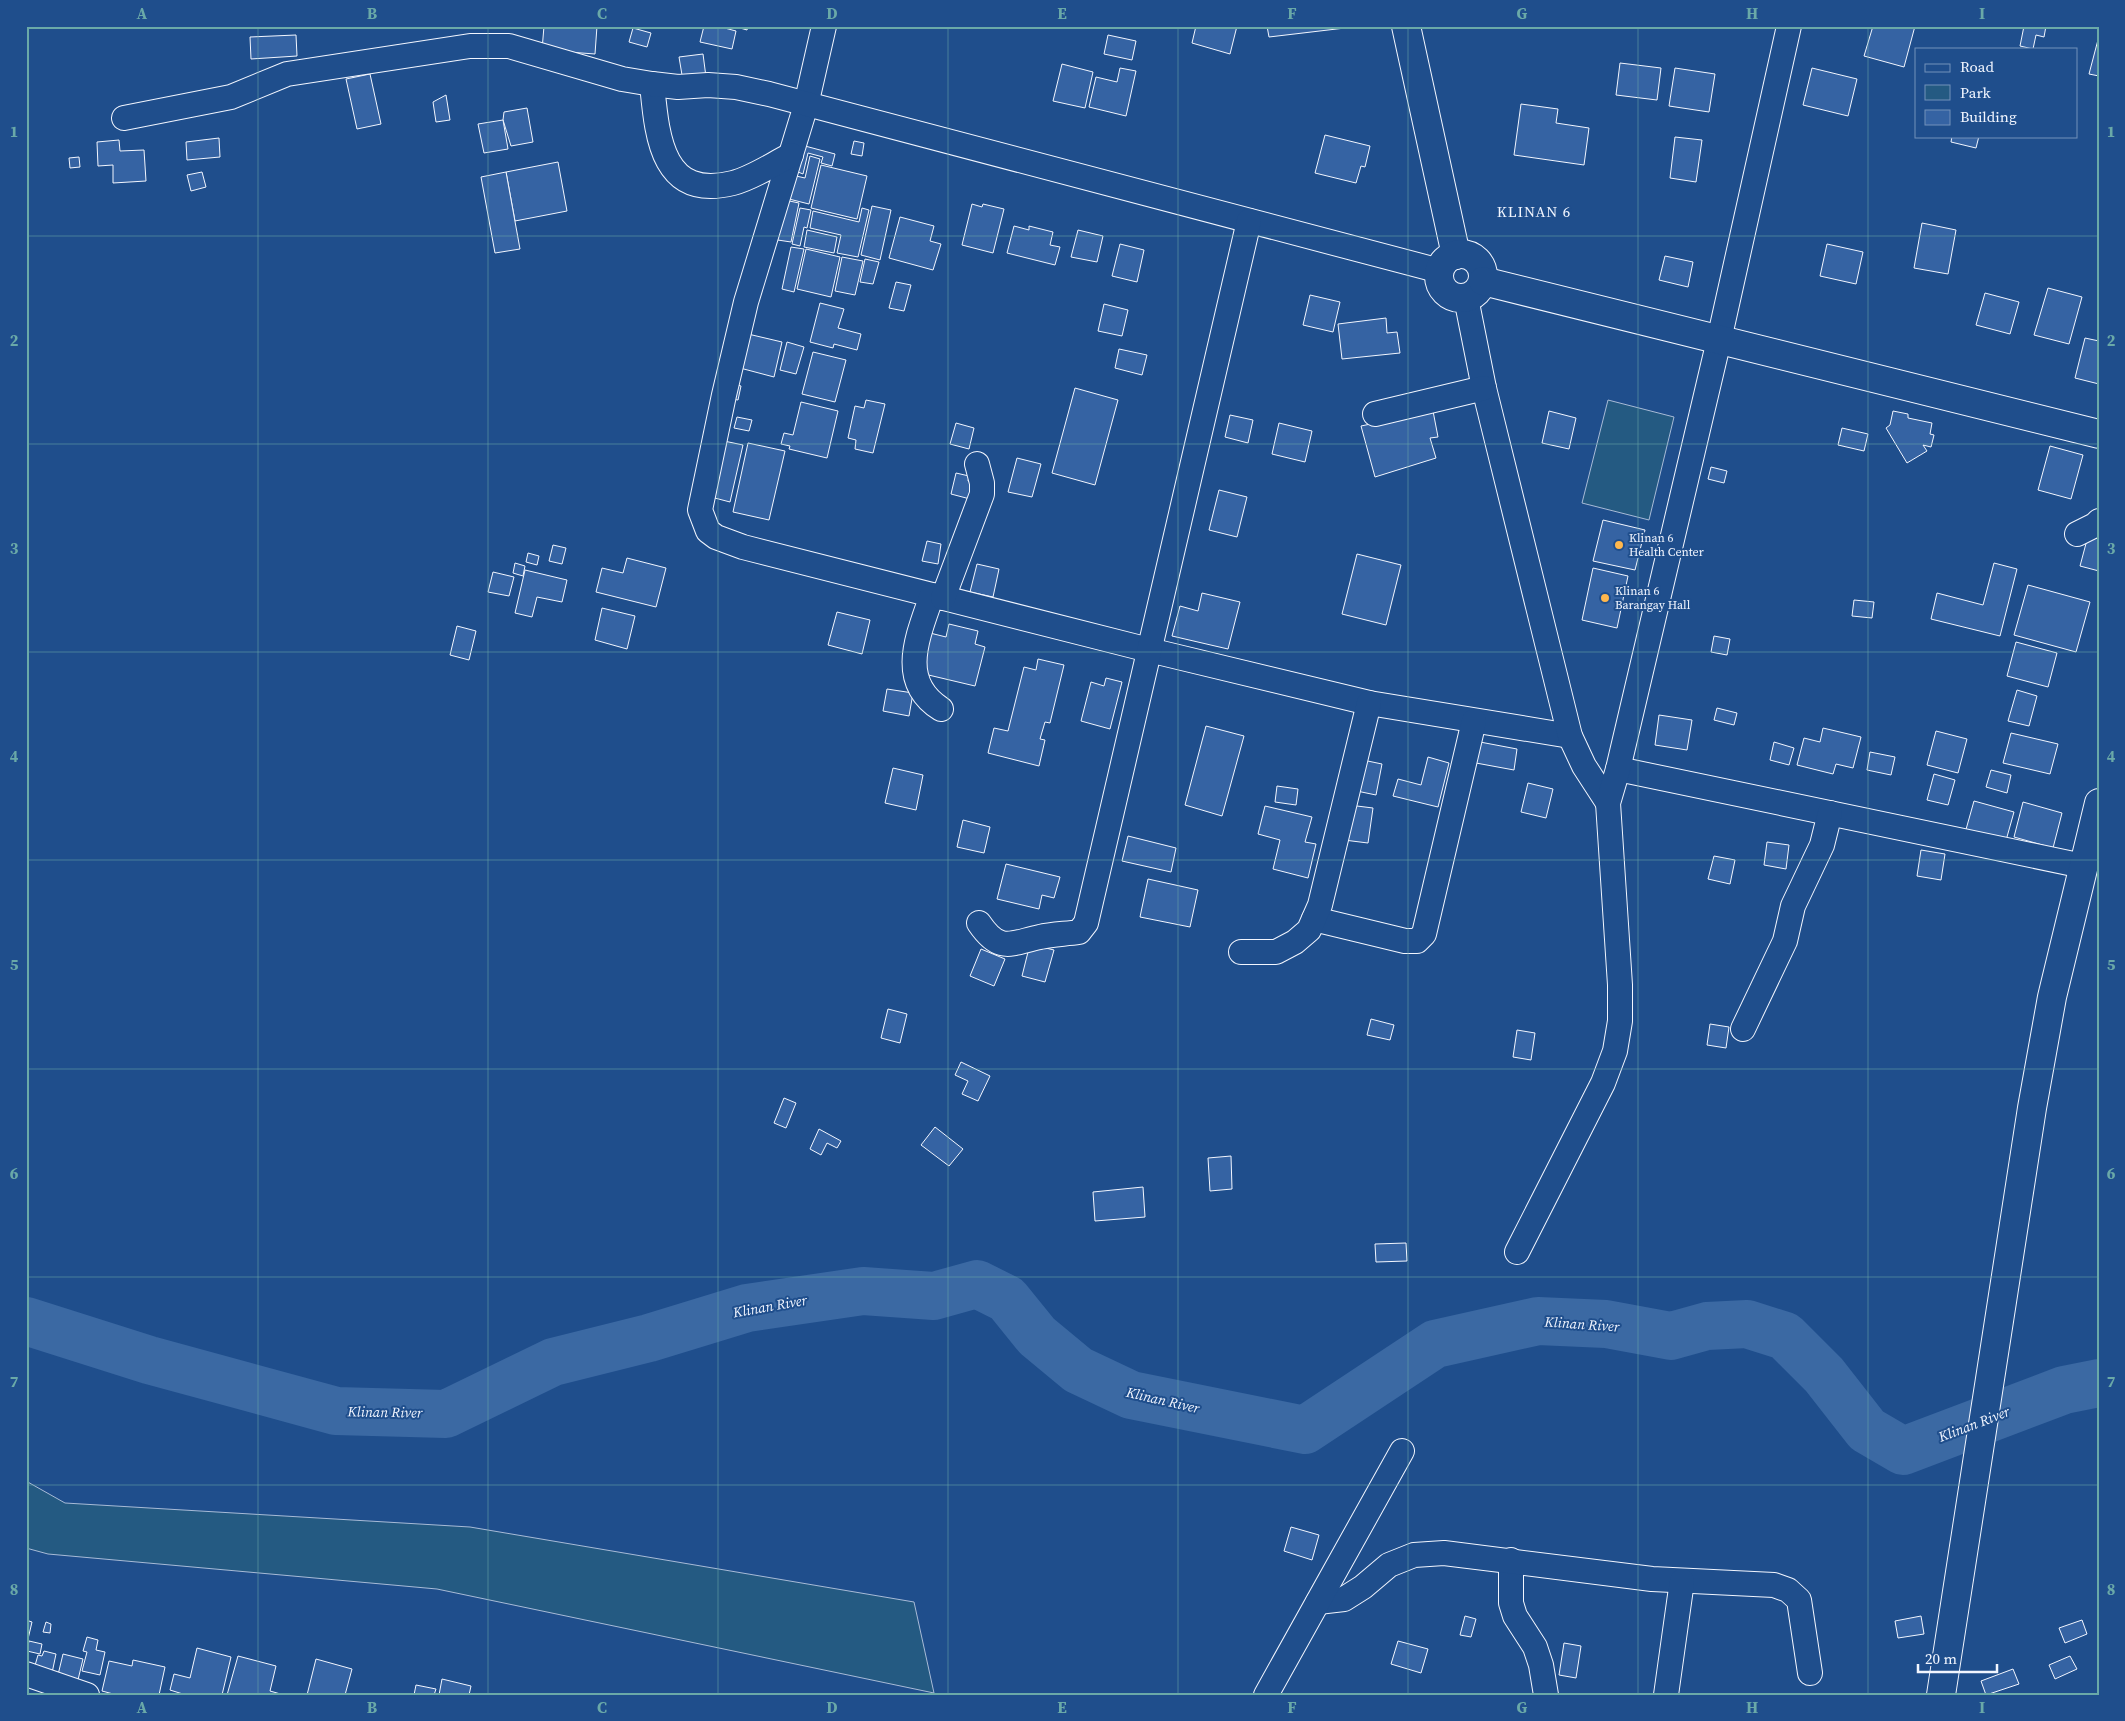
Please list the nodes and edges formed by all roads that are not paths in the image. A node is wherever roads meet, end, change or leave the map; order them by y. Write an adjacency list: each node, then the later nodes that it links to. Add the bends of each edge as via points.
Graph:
1 (824, 26): 5 (street)
2 (1406, 26): 9 (street)
3 (1789, 26): 11 (street)
4 (652, 84): 5 (street, via 736,87); 6 (street, via 622,79 509,46 470,46 287,74 231,97); 7 (street, via 660,142 666,159 684,179 695,184 733,183)
5 (806, 104): 7 (street); 8 (street)
6 (124, 118)
7 (791, 155): 18 (street, via 746,302 700,510 703,521 716,537 743,547)
8 (1250, 221): 9 (street); 19 (street)
9 (1448, 263): 10 (street, via 1441,285 1445,291 1458,298); 10 (street, via 1464,254 1477,260 1483,274)
10 (1474, 290): 11 (street); 12 (street)
11 (1720, 340): 14 (street); 24 (street)
12 (1484, 388): 13 (street); 23 (street)
13 (1376, 414)
14 (2099, 434)
15 (977, 464): 18 (street, via 982,494)
16 (2099, 521): 17 (street)
17 (2077, 534)
18 (938, 597): 19 (street); 21 (street, via 924,620 914,671 919,690)
19 (1149, 650): 20 (street); 30 (street, via 1086,923 1079,932 1040,936 1012,945 998,942 986,934)
20 (1369, 703): 22 (street); 29 (street)
21 (941, 709)
22 (1474, 721): 23 (street); 29 (street, via 1424,934 1417,941 1405,941)
23 (1570, 736): 25 (street, via 1584,766)
24 (1618, 769): 25 (street); 27 (street)
25 (1608, 803): 33 (street, via 1620,985 1620,1021 1615,1051 1604,1083)
26 (2099, 803): 28 (street)
27 (1830, 813): 28 (street); 32 (street, via 1822,845 1792,906 1785,941)
28 (2090, 857): 44 (street, via 2052,997 2010,1242)
29 (1314, 919): 31 (street, via 1309,930 1276,952)
30 (979, 923)
31 (1241, 952)
32 (1743, 1029)
33 (1517, 1252)
34 (1402, 1451): 37 (street)
35 (1511, 1560): 36 (street); 37 (street, via 1444,1553 1414,1555 1389,1565 1344,1599); 42 (street, via 1511,1603 1515,1616 1535,1647)
36 (1682, 1581): 38 (street, via 1774,1585 1788,1590 1799,1600); 43 (street)
37 (1318, 1602): 41 (street)
38 (1810, 1673)
39 (26, 1674): 40 (street)
40 (87, 1695)
41 (1266, 1695)
42 (1546, 1695)
43 (1666, 1695)
44 (1941, 1695)

